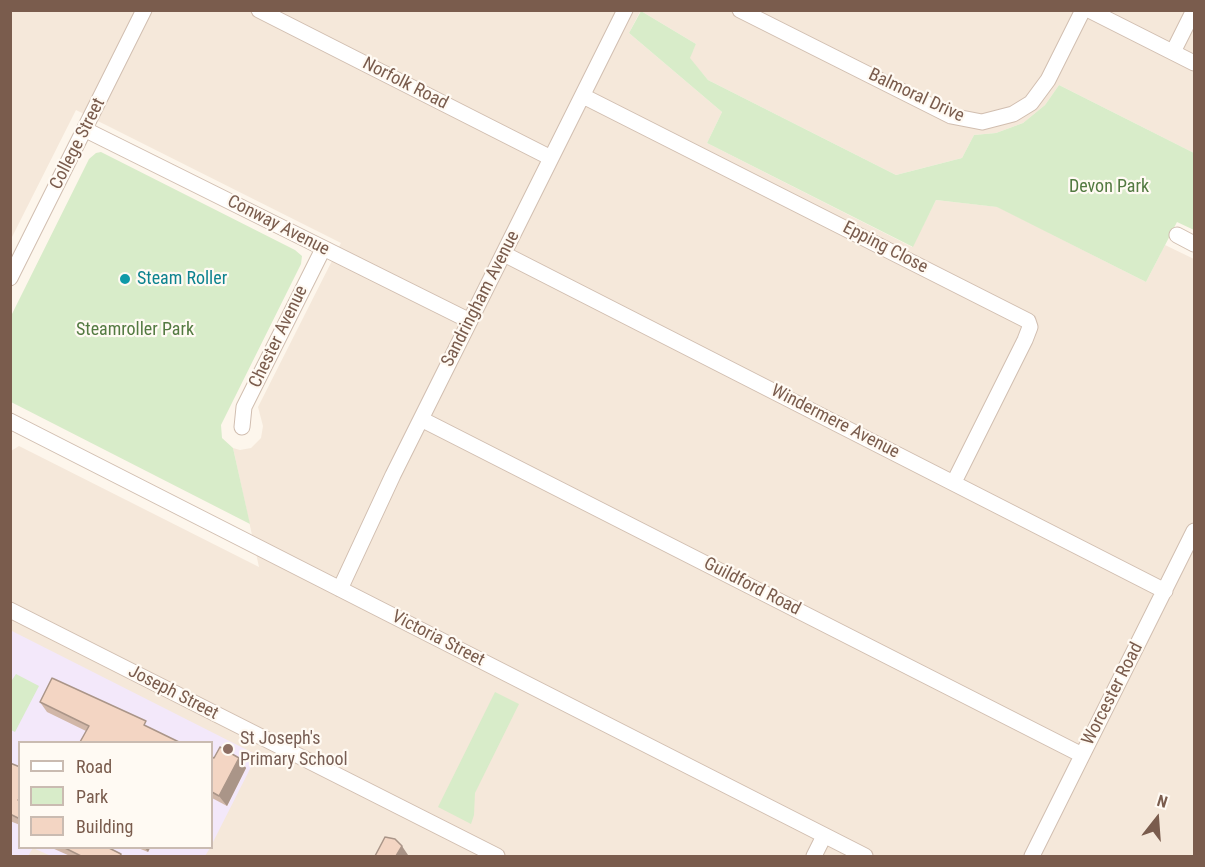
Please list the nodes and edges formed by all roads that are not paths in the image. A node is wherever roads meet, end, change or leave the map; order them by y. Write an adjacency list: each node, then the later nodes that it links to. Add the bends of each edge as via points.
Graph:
1 (144, 10): 11 (street, College Street)
2 (259, 10): 12 (street, Norfolk Road)
3 (625, 10): 10 (street, Sandringham Avenue)
4 (740, 10): 5 (street, Balmoral Drive, via 951,116 982,122 1013,114 1036,96)
5 (1083, 10)
6 (1089, 10): 8 (street)
7 (1194, 10): 8 (street)
8 (1173, 52): 9 (street)
9 (1194, 63)
10 (583, 96): 12 (street, Sandringham Avenue); 22 (street, Epping Close, via 1028,321 1025,340)
11 (86, 129): 15 (street, Conway Avenue); 17 (street, College Street)
12 (551, 158): 16 (street, Sandringham Avenue)
13 (1177, 235): 14 (street)
14 (1194, 244)
15 (323, 249): 18 (street, Conway Avenue); 21 (street, Chester Avenue, via 244,407)
16 (504, 255): 18 (street, Sandringham Avenue); 22 (street, Windermere Avenue)
17 (10, 278)
18 (470, 321): 19 (street, Sandringham Avenue)
19 (421, 419): 24 (street, Sandringham Avenue); 27 (street, Guildford Road)
20 (10, 421): 24 (street, Victoria Street)
21 (242, 427)
22 (954, 482): 25 (street, Windermere Avenue)
23 (1194, 531): 25 (street, Worcester Road)
24 (340, 589): 28 (street, Victoria Street)
25 (1164, 591): 27 (street, Worcester Road)
26 (10, 610): 29 (street, Joseph Street)
27 (1082, 755): 33 (street, Worcester Road)
28 (824, 836): 31 (street); 32 (street, Victoria Street)
29 (477, 852): 30 (street, Joseph Street)
30 (497, 856)
31 (814, 856)
32 (865, 856)
33 (1032, 856)

